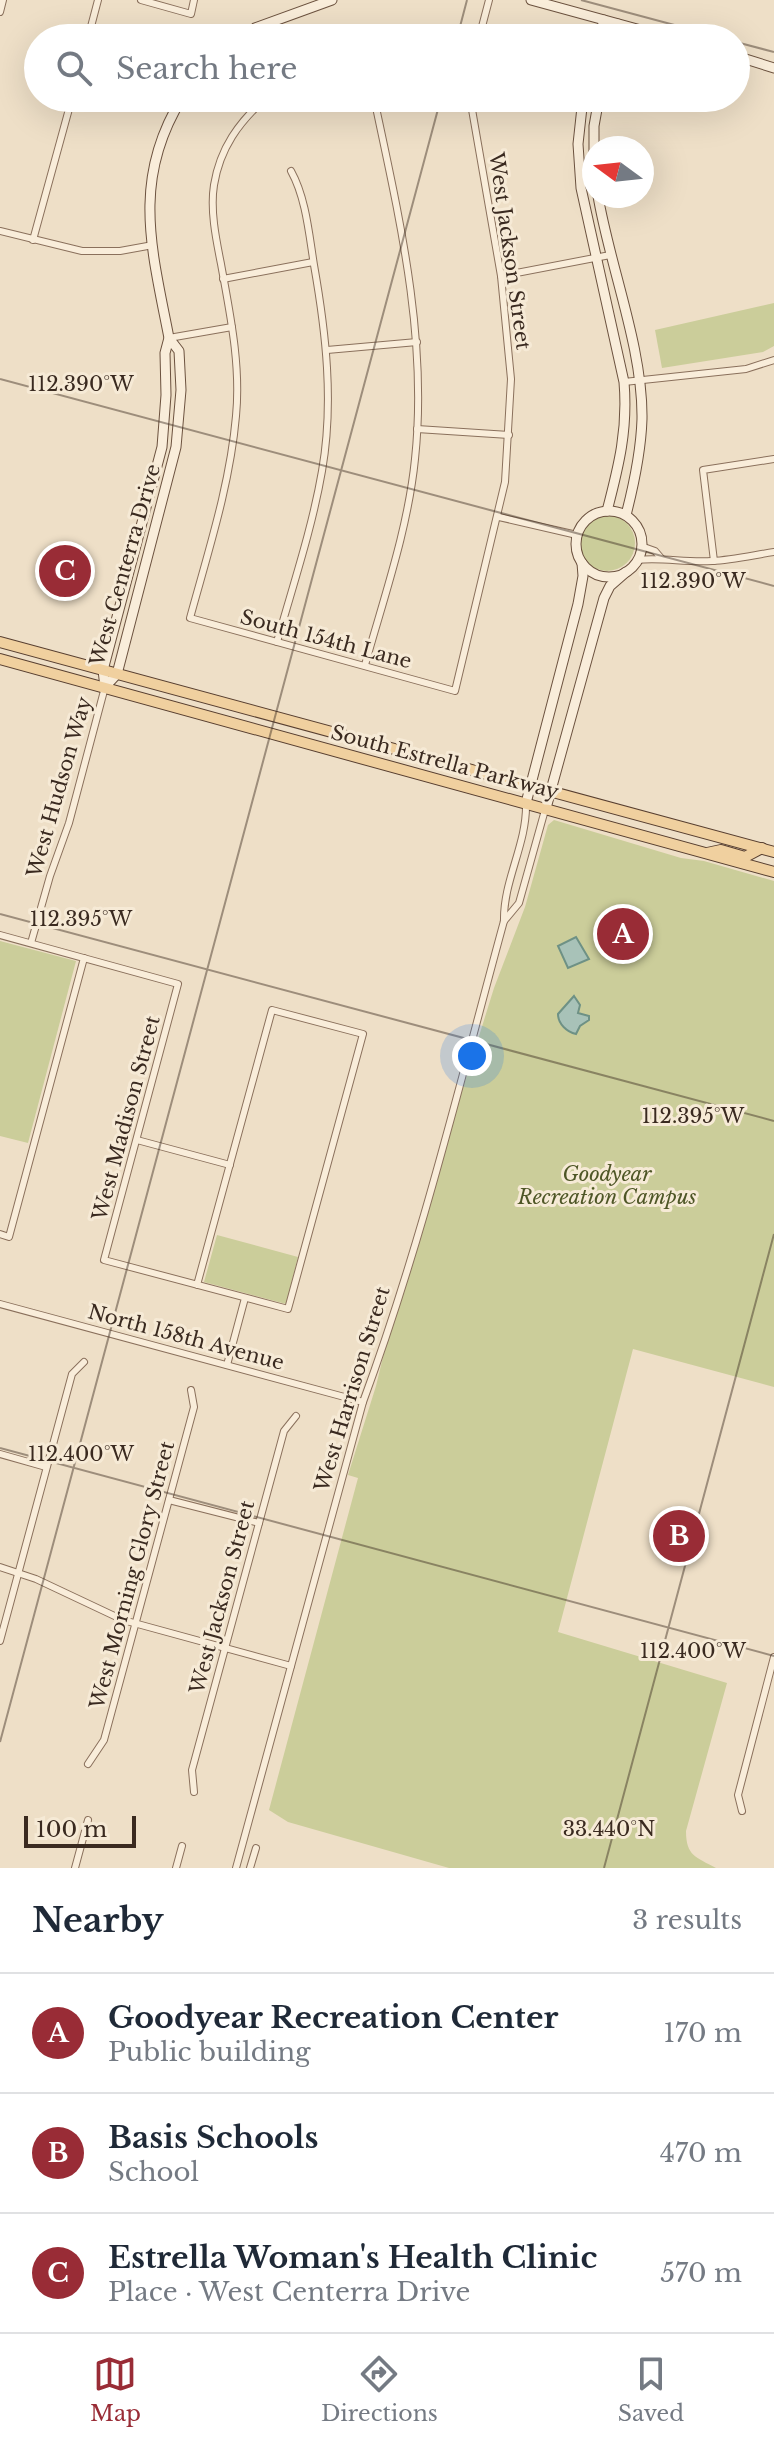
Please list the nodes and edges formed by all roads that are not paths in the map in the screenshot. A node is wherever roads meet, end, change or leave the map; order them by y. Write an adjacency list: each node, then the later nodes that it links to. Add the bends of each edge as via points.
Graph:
1 (3, 0): 8 (street)
2 (98, 0): 10 (street)
3 (141, 0): 4 (street, via 191,14)
4 (194, 0)
5 (332, 0): 11 (street)
6 (489, 0): 12 (street)
7 (531, 0): 9 (street)
8 (0, 12)
9 (604, 20): 13 (street); 14 (street)
10 (92, 24)
11 (266, 24)
12 (483, 24)
13 (603, 24)
14 (618, 24)
15 (750, 60): 16 (street)
16 (774, 68)
17 (68, 112): 28 (street)
18 (174, 112): 29 (street, West Centerra Drive, via 153,167)
19 (251, 112): 34 (street, via 226,148 214,186)
20 (377, 112): 37 (street)
21 (472, 112): 33 (street, West Jackson Street)
22 (581, 112): 31 (street, via 578,166)
23 (596, 112): 24 (street)
24 (594, 136)
25 (291, 171): 32 (street)
26 (600, 208): 30 (street)
27 (0, 231): 28 (street)
28 (33, 240): 29 (street, via 100,253)
29 (153, 245): 36 (street, West Centerra Drive)
30 (610, 255): 31 (street); 40 (street)
31 (597, 259): 33 (street); 41 (street)
32 (313, 262): 34 (street); 38 (street)
33 (501, 276): 45 (street, West Jackson Street, via 511,379)
34 (223, 279): 35 (street)
35 (232, 327): 36 (street); 59 (street, South 154th Lane, via 237,371 232,449 190,618)
36 (169, 338): 43 (street, West Centerra Drive); 44 (street, West Centerra Drive, via 179,351)
37 (417, 342): 38 (street); 42 (street)
38 (327, 350): 59 (street, via 322,470)
39 (774, 360): 40 (street, via 746,369)
40 (639, 381): 41 (street); 48 (street, via 642,419)
41 (624, 382): 47 (street, via 624,448)
42 (417, 429): 45 (street); 61 (street, via 409,499)
43 (164, 433): 44 (street); 63 (street, West Centerra Drive)
44 (178, 434): 65 (street, West Centerra Drive)
45 (509, 435): 49 (street, West Jackson Street)
46 (774, 459): 55 (street, via 703,470)
47 (607, 511): 48 (street); 50 (street, via 588,518)
48 (626, 515): 51 (street, via 639,531)
49 (499, 517): 50 (street); 67 (street, West Jackson Street)
50 (577, 535): 56 (street)
51 (641, 546): 53 (street); 54 (street)
52 (774, 552): 55 (street)
53 (661, 558): 54 (street); 55 (street)
54 (637, 560): 57 (street)
55 (714, 561)
56 (582, 563): 57 (street, via 597,575); 62 (street, West Harrison Street)
57 (626, 572): 64 (street, West Harrison Street, via 604,598)
58 (0, 642): 63 (main road, South Estrella Parkway)
59 (277, 642): 61 (street, South 154th Lane)
60 (0, 659): 66 (main road, South Estrella Parkway)
61 (365, 665): 67 (street, South 154th Lane)
62 (563, 667): 64 (street); 68 (street, West Harrison Street)
63 (103, 670): 65 (main road, South Estrella Parkway); 66 (street, West Centerra Drive)
64 (584, 673): 69 (street, West Harrison Street)
65 (117, 674): 66 (street, West Centerra Drive); 68 (main road, South Estrella Parkway)
66 (105, 687): 70 (main road, South Estrella Parkway); 78 (street, West Hudson Way)
67 (455, 691)
68 (530, 785): 69 (main road, South Estrella Parkway); 70 (street, West Harrison Street)
69 (551, 790): 71 (street, West Harrison Street); 72 (main road, South Estrella Parkway)
70 (526, 803): 71 (main road, South Estrella Parkway); 76 (street, West Harrison Street, via 527,821)
71 (546, 808): 74 (main road, South Estrella Parkway); 76 (street, West Harrison Street, via 519,903)
72 (762, 848): 73 (main road, South Estrella Parkway); 74 (main road, via 745,857 721,850)
73 (774, 852)
74 (705, 854): 75 (main road, South Estrella Parkway)
75 (774, 872)
76 (504, 921): 89 (street, West Harrison Street, via 420,1230)
77 (0, 935): 78 (street)
78 (31, 943): 79 (street)
79 (84, 958): 80 (street, West Madison Street, via 178,984); 82 (street, via 9,1237)
80 (137, 1140): 81 (street); 83 (street, West Madison Street, via 104,1260)
81 (230, 1165): 83 (street); 84 (street, via 272,1010 363,1034 288,1309)
82 (0, 1234)
83 (197, 1285): 84 (street)
84 (245, 1298): 87 (street)
85 (0, 1304): 87 (street, North 158th Avenue)
86 (84, 1362): 92 (street, via 72,1374)
87 (227, 1365): 89 (street, North 158th Avenue)
88 (191, 1390): 93 (street, West Morning Glory Street, via 194,1407)
89 (363, 1402): 101 (street, West Harrison Street)
90 (296, 1416): 94 (street, West Jackson Street, via 284,1431)
91 (0, 1454): 92 (street)
92 (46, 1467): 96 (street)
93 (169, 1500): 94 (street); 97 (street, West Morning Glory Street)
94 (259, 1523): 99 (street, West Jackson Street)
95 (0, 1567): 96 (street)
96 (18, 1572): 97 (street); 98 (street)
97 (136, 1624): 99 (street); 102 (street, West Morning Glory Street, via 104,1740)
98 (0, 1641)
99 (225, 1648): 101 (street); 103 (street, West Jackson Street, via 192,1770)
100 (774, 1657): 104 (street, via 738,1795)
101 (291, 1666): 110 (street, West Harrison Street)
102 (88, 1764)
103 (194, 1792)
104 (742, 1811)
105 (88, 1820): 108 (street)
106 (182, 1846): 109 (street)
107 (256, 1848): 111 (street)
108 (75, 1868)
109 (176, 1868)
110 (236, 1868)
111 (250, 1868)

